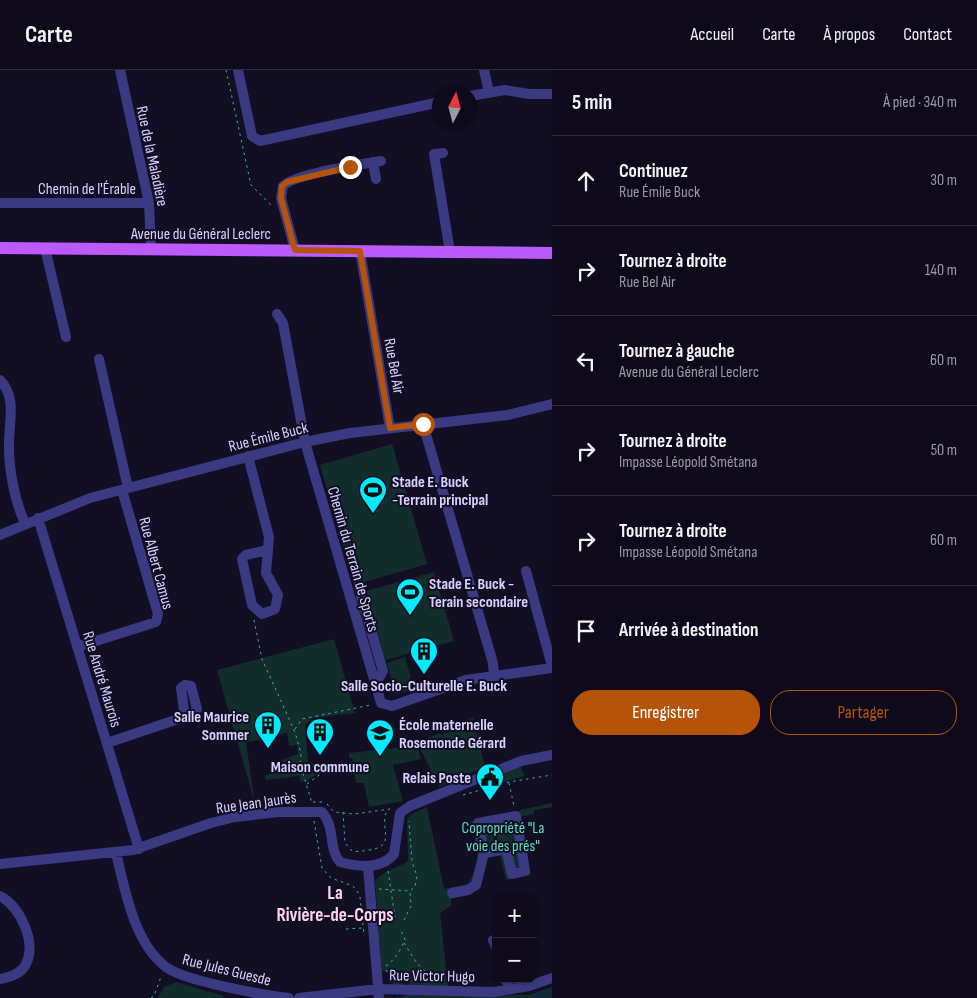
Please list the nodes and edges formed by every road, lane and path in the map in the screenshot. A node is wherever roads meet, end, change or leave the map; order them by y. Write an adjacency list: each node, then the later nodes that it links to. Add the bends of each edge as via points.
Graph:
1 (120, 70): 12 (street, Rue de la Maladière)
2 (226, 70): 13 (path, via 251,185)
3 (238, 70): 8 (street, via 252,136 260,141)
4 (484, 70): 5 (street)
5 (489, 92): 6 (street, via 505,90); 7 (street)
6 (552, 94)
7 (477, 95)
8 (432, 104)
9 (443, 153): 19 (street, via 434,154)
10 (376, 179): 17 (street, via 377,162 316,174 282,186 281,198)
11 (0, 203): 12 (street, Chemin de l'Érable)
12 (149, 203): 16 (street, Rue de la Maladière)
13 (275, 212)
14 (0, 248): 15 (main road, Avenue du Général Leclerc)
15 (45, 248): 16 (main road, Avenue du Général Leclerc); 22 (street)
16 (151, 248): 17 (main road, Avenue du Général Leclerc)
17 (295, 250): 18 (main road, Avenue du Général Leclerc)
18 (360, 251): 19 (main road, Avenue du Général Leclerc); 27 (street, Rue Bel Air)
19 (450, 252): 20 (main road, Avenue du Général Leclerc)
20 (552, 253)
21 (277, 314): 28 (street, Chemin du Terrain de Sports, via 283,323)
22 (66, 337)
23 (99, 359): 30 (street)
24 (0, 380): 32 (street, via 9,394 11,473)
25 (552, 404): 26 (street, Rue Émile Buck, via 508,414)
26 (423, 424): 27 (street, Rue Émile Buck); 40 (street, via 493,663)
27 (390, 428): 28 (street, Rue Émile Buck)
28 (305, 442): 29 (street, Rue Émile Buck); 41 (street, Chemin du Terrain de Sports)
29 (248, 456): 30 (street, Rue Émile Buck); 34 (street, via 269,537)
30 (125, 489): 31 (street, Rue Émile Buck, via 90,498); 38 (street, Rue Albert Camus, via 158,614 156,622)
31 (38, 518): 32 (street, Rue Émile Buck); 38 (street, Rue André Maurois)
32 (25, 523): 33 (street, Rue Émile Buck)
33 (0, 535)
34 (268, 550): 37 (street, via 242,559 252,605); 37 (street, via 266,573 278,595 278,603 270,612 262,614)
35 (526, 572): 39 (street)
36 (361, 596): 41 (street, Chemin du Terrain de Sports, via 383,671)
37 (256, 610): 44 (path, via 254,620 262,659)
38 (77, 647): 45 (street, Rue André Maurois)
39 (552, 667): 40 (street)
40 (494, 676): 42 (street, via 466,680 392,706)
41 (375, 685): 42 (street, Chemin du Terrain de Sports)
42 (381, 703): 44 (path, via 302,719)
43 (185, 717): 45 (street)
44 (294, 730): 50 (path, via 302,754 300,764)
45 (107, 743): 61 (street, Rue André Maurois)
46 (552, 754): 68 (street, via 521,761 410,806 400,813 394,854)
47 (337, 762): 50 (path)
48 (552, 775): 49 (path)
49 (509, 782): 51 (path); 57 (path)
50 (306, 784): 52 (path)
51 (457, 796)
52 (312, 802)
53 (388, 809): 54 (path); 56 (path, via 354,814); 63 (path, via 384,816 386,838 382,846)
54 (394, 810)
55 (334, 812): 56 (path)
56 (342, 812): 63 (path, via 345,843)
57 (516, 816): 60 (street); 65 (street, via 478,823)
58 (315, 818): 77 (path, via 322,868 331,878 353,886 357,891)
59 (408, 819): 72 (path, via 417,881)
60 (520, 846): 62 (street); 62 (street, via 526,871 512,874)
61 (139, 849): 64 (street, Rue Jean Jaurès); 68 (street, Rue Jean Jaurès, via 235,817 314,810 322,812 331,826 334,852 340,862)
62 (506, 849): 65 (street)
63 (352, 851): 66 (path)
64 (116, 853): 67 (street, Rue Jean Jaurès); 82 (street, Rue Jules Guesde, via 128,904 138,928)
65 (484, 853): 73 (street, via 474,888)
66 (351, 857)
67 (0, 864)
68 (368, 868): 77 (street)
69 (388, 871): 71 (path)
70 (376, 889): 71 (path)
71 (391, 889): 72 (path); 75 (path)
72 (410, 892): 76 (path, via 411,906)
73 (452, 893)
74 (0, 896): 85 (street, via 13,905 24,922 28,954 20,971)
75 (395, 917)
76 (404, 920)
77 (368, 927): 78 (path); 80 (path); 83 (street)
78 (346, 929)
79 (401, 931): 81 (path)
80 (364, 940)
81 (404, 942): 83 (path, via 396,956); 88 (path, via 416,962 436,981)
82 (165, 966): 90 (path); 91 (street, Rue Jules Guesde, via 174,973 204,981)
83 (382, 966): 87 (path); 89 (street)
84 (552, 978): 86 (street, Rue Victor Hugo)
85 (0, 979)
86 (508, 984): 89 (street, Rue Victor Hugo, via 494,992)
87 (394, 985)
88 (437, 987)
89 (378, 994): 92 (street)
90 (151, 998)
91 (289, 998)
92 (299, 998)

